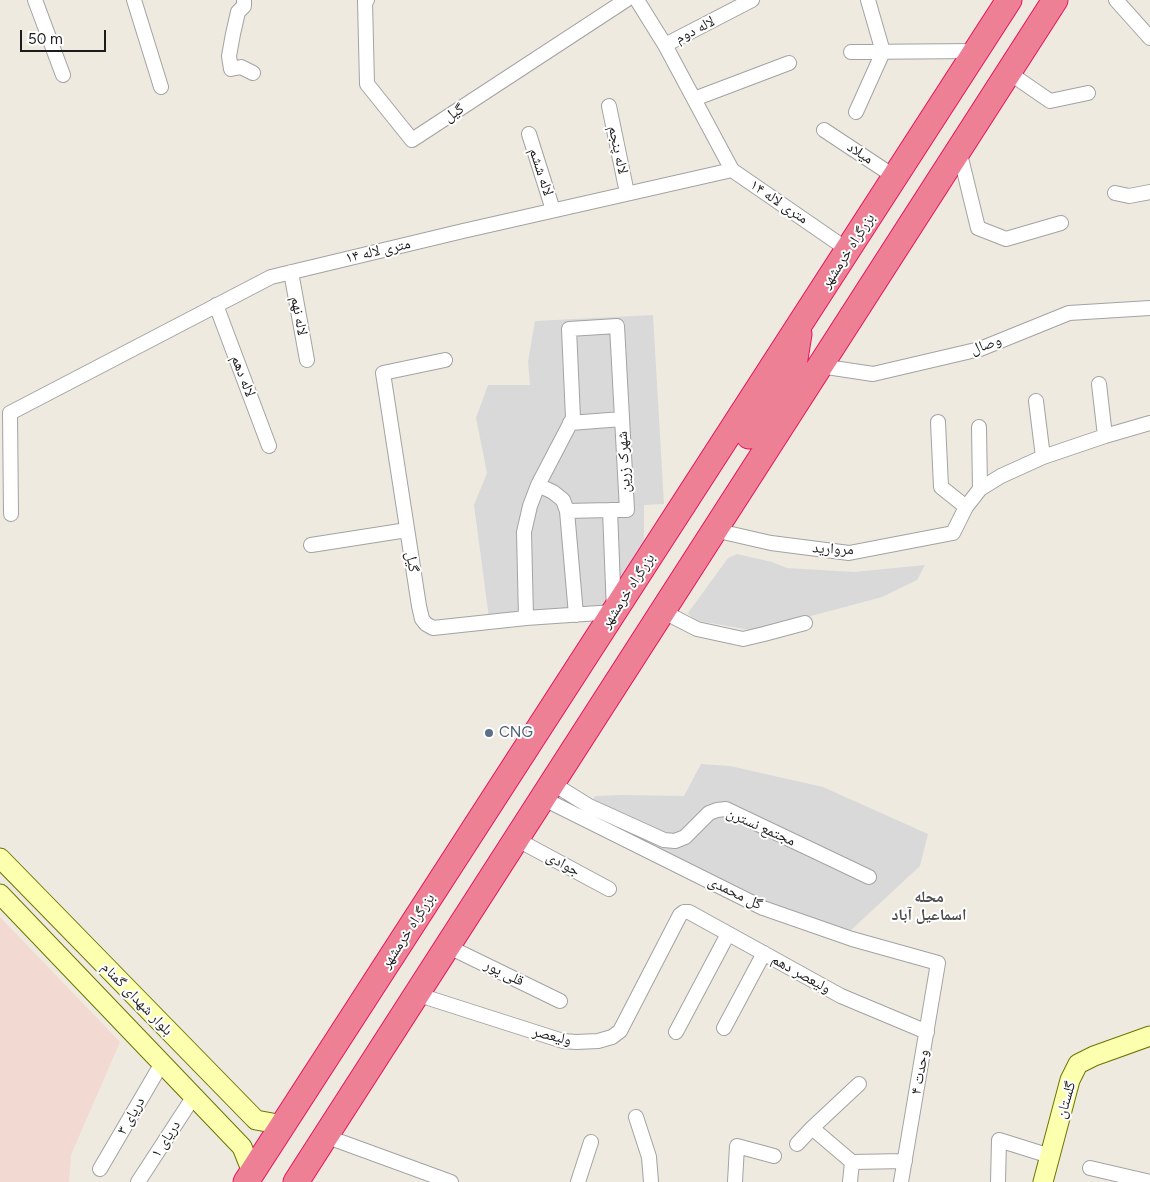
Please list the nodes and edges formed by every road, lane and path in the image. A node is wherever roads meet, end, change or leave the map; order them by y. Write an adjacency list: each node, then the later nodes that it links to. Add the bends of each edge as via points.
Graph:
1 (34, 0): 20 (street)
2 (134, 0): 21 (street)
3 (244, 0): 18 (street, via 244,6 238,12 229,56 231,69 241,67)
4 (367, 0): 5 (street, گیل, via 367,84 412,140)
5 (626, 0)
6 (637, 0): 13 (street)
7 (752, 0): 13 (street, لاله دوم)
8 (868, 0): 16 (street)
9 (1010, 0): 14 (highway, بزرگراه خرمشهر)
10 (1055, 0): 19 (highway, بزرگراه خرمشهر)
11 (1116, 0): 12 (street)
12 (1150, 38)
13 (665, 45): 23 (street)
14 (977, 51): 16 (street); 30 (highway, بزرگراه خرمشهر)
15 (851, 52): 16 (street)
16 (883, 52): 25 (street)
17 (790, 63): 23 (street)
18 (253, 72)
19 (1008, 72): 22 (street, via 1050,101); 28 (highway, بزرگراه خرمشهر)
20 (63, 75)
21 (161, 87)
22 (1088, 93)
23 (694, 99): 29 (street)
24 (610, 106): 33 (street, لاله پنجم)
25 (856, 112)
26 (824, 130): 30 (street, میلاد)
27 (529, 134): 34 (street, لاله ششم)
28 (959, 150): 35 (street, via 978,228 1006,239); 42 (highway, بزرگراه خرمشهر)
29 (732, 170): 33 (street, ۱۴ متری لاله); 36 (street, ۱۴ متری لاله)
30 (895, 177): 36 (highway, بزرگراه خرمشهر)
31 (1150, 192): 32 (street, via 1129,196)
32 (1115, 193)
33 (627, 194): 34 (street, ۱۴ متری لاله)
34 (553, 210): 37 (street, ۱۴ متری لاله)
35 (1061, 223)
36 (848, 250): 51 (highway, بزرگراه خرمشهر, via 801,323)
37 (291, 272): 38 (street, ۱۴ متری لاله, via 271,277); 40 (street, لاله نهم)
38 (216, 305): 52 (street, لاله دهم); 59 (street, ۱۴ متری لاله, via 10,413)
39 (1150, 308): 42 (street, وصال, via 1069,313 980,349 873,374)
40 (307, 360)
41 (445, 360): 60 (street, گیل, via 383,373)
42 (820, 366): 51 (highway, بزرگراه خرمشهر)
43 (1099, 384): 50 (street)
44 (1036, 401): 53 (street)
45 (622, 419): 47 (street); 47 (street, شهرک زرین, via 617,326 569,329 573,410); 57 (street, شهرک زرین, via 627,510)
46 (938, 422): 56 (street, via 940,487)
47 (570, 423): 54 (street)
48 (1150, 423): 50 (street)
49 (979, 427): 55 (street)
50 (1105, 436): 53 (street)
51 (751, 437): 61 (highway, بزرگراه خرمشهر); 63 (highway, via 722,488); 65 (highway, بزرگراه خرمشهر)
52 (269, 446)
53 (1042, 457): 55 (street)
54 (538, 484): 58 (street, via 563,500); 67 (street, via 524,532)
55 (980, 489): 56 (street)
56 (966, 507): 61 (street, مروارید, via 953,533 849,553 771,543)
57 (610, 510): 58 (street); 65 (street, شهرک زرین)
58 (567, 511): 66 (street)
59 (11, 514)
60 (407, 530): 62 (street); 67 (street, گیل, via 418,606 426,624 433,628)
61 (714, 530): 63 (highway, بزرگراه خرمشهر)
62 (311, 545)
63 (700, 552): 64 (highway, بزرگراه خرمشهر)
64 (662, 611): 68 (street, via 697,629 743,638); 69 (highway, بزرگراه خرمشهر)
65 (614, 612): 66 (street, گیل); 91 (highway, بزرگراه خرمشهر)
66 (576, 615): 67 (street, گیل)
67 (526, 618)
68 (804, 623)
69 (547, 791): 70 (highway, بزرگراه خرمشهر); 72 (street, مجتمع نسترن, via 664,840 676,841 685,837 709,813 726,809); 79 (street, گل محمدی, via 763,908 852,939)
70 (516, 839): 73 (street, جوادی); 77 (highway, بزرگراه خرمشهر)
71 (0, 858): 90 (main road, بلوار شهدای گمنام)
72 (869, 877)
73 (609, 888)
74 (0, 894): 86 (main road, بلوار شهدای گمنام)
75 (680, 915): 76 (street, ولیعصر دهم, via 689,912); 80 (street, ولیعصر, via 620,1030 612,1037 598,1041 563,1041)
76 (728, 934): 78 (street, ولیعصر دهم); 83 (street)
77 (447, 946): 80 (highway, بزرگراه خرمشهر); 81 (street, قلی پور)
78 (764, 953): 82 (street); 84 (street, ولیعصر دهم, via 840,996)
79 (938, 963): 84 (street, وحدت ۴)
80 (416, 994): 93 (highway, بزرگراه خرمشهر)
81 (560, 1001)
82 (724, 1028)
83 (676, 1032)
84 (926, 1032): 99 (street, وحدت ۴)
85 (1150, 1036): 98 (main road, گلستان, via 1078,1064 1070,1080)
86 (162, 1063): 88 (main road, بلوار شهدای گمنام); 102 (street, دریای ۳)
87 (859, 1084): 92 (street)
88 (194, 1096): 96 (main road, بلوار شهدای گمنام); 105 (street, دریای ۱)
89 (636, 1117): 108 (street, via 649,1157)
90 (256, 1120): 91 (main road); 96 (main road, via 262,1128 261,1140 254,1146)
91 (283, 1125): 103 (highway, بزرگراه خرمشهر)
92 (812, 1128): 95 (street); 100 (street)
93 (325, 1136): 104 (highway, بزرگراه خرمشهر); 106 (street)
94 (591, 1142): 107 (street)
95 (797, 1144)
96 (242, 1147): 103 (main road, بلوار شهدای گمنام)
97 (774, 1156): 109 (street, via 738,1146)
98 (1050, 1156): 112 (street, via 999,1140); 113 (main road, گلستان)
99 (905, 1161): 100 (street); 111 (street, وحدت ۴)
100 (852, 1162): 110 (street)
101 (1090, 1168): 114 (street)
102 (100, 1169)
103 (249, 1177)
104 (300, 1180)
105 (138, 1182)
106 (451, 1182)
107 (578, 1182)
108 (651, 1182)
109 (735, 1182)
110 (850, 1182)
111 (901, 1182)
112 (998, 1182)
113 (1043, 1182)
114 (1150, 1182)

